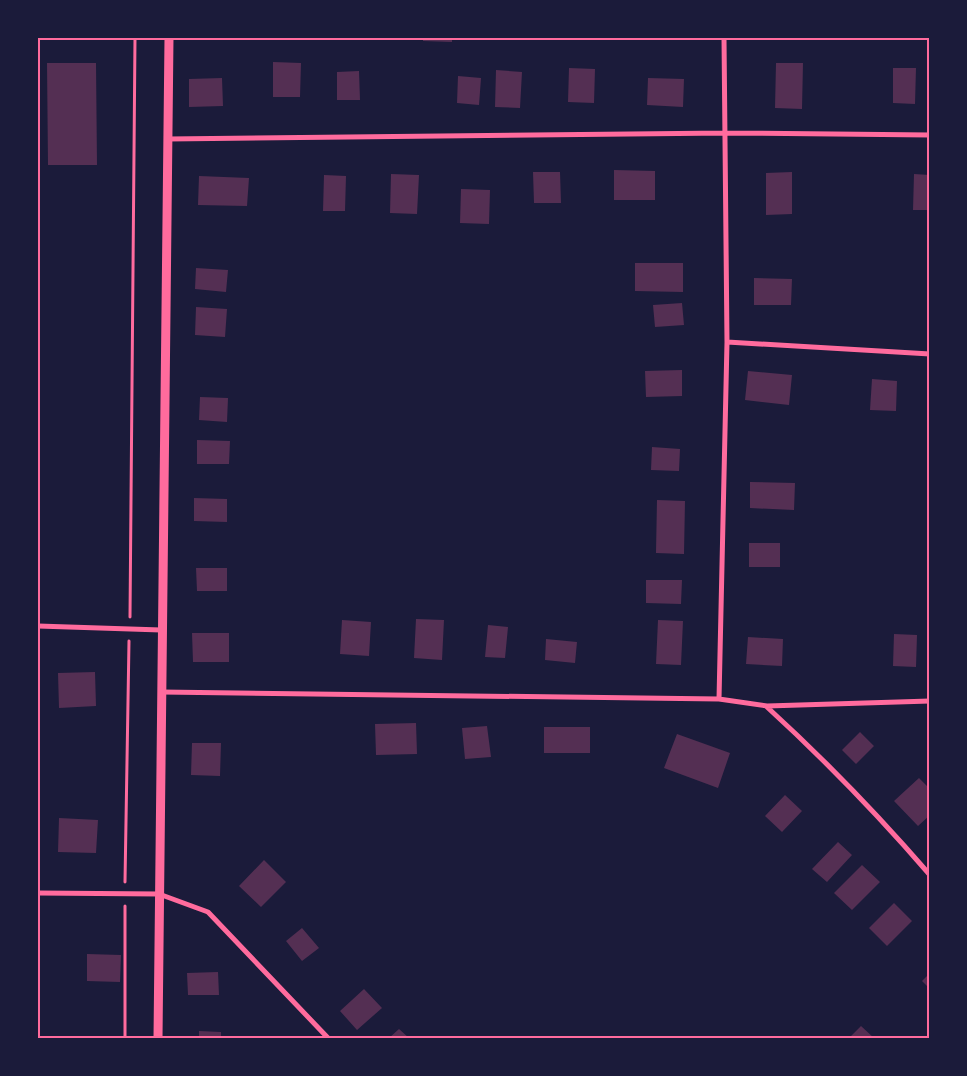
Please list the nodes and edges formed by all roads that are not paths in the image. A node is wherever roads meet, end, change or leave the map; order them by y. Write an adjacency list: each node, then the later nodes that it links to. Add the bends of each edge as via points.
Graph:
1 (169, 38): 5 (street)
2 (724, 38): 3 (street)
3 (726, 132): 4 (street); 5 (street); 6 (street)
4 (930, 135)
5 (168, 139): 9 (street)
6 (727, 342): 7 (street); 11 (street)
7 (930, 354)
8 (38, 626): 9 (street)
9 (162, 630): 10 (street)
10 (161, 692): 11 (street); 16 (street)
11 (719, 700): 13 (street)
12 (930, 702): 13 (street)
13 (767, 706): 14 (street, via 882,820)
14 (930, 876)
15 (38, 893): 16 (street)
16 (159, 894): 17 (street); 18 (street, via 208,912)
17 (158, 1038)
18 (328, 1038)

